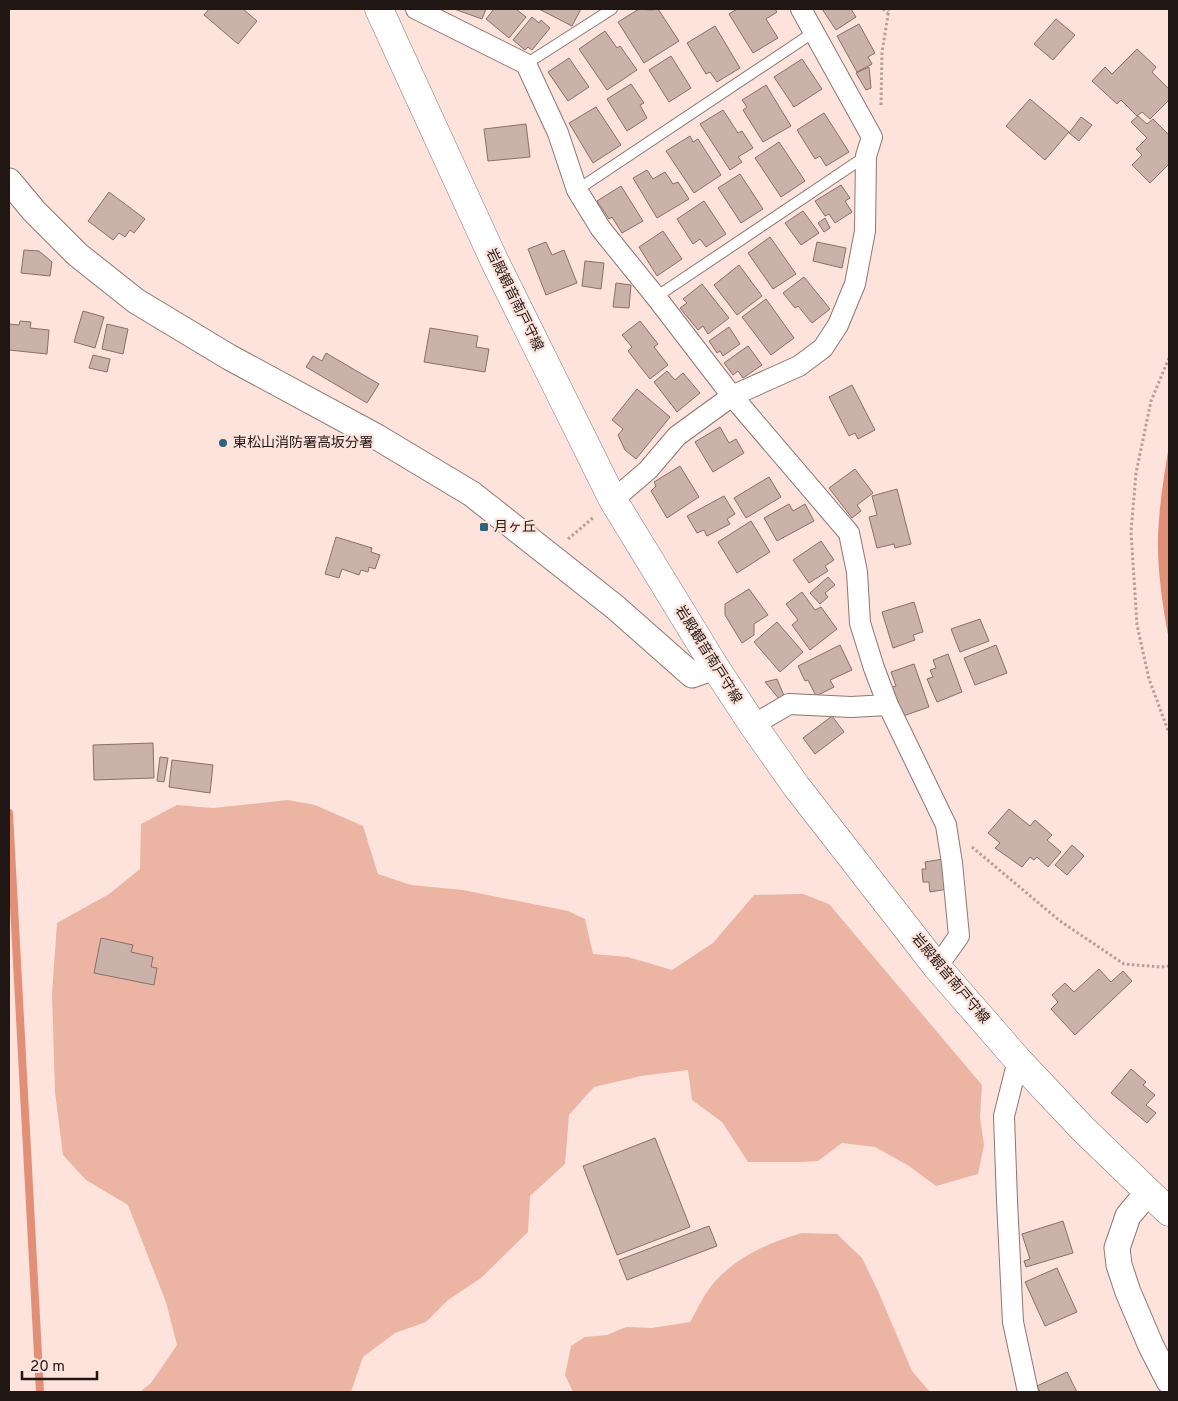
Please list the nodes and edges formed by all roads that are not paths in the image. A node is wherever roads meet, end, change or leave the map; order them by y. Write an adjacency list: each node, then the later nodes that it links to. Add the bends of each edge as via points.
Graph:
1 (379, 9): 12 (main road, 岩殿観音南戸守線, via 495,262)
2 (416, 9): 6 (street)
3 (612, 9): 6 (lane)
4 (801, 9): 5 (street)
5 (814, 32): 7 (street, via 872,137); 9 (lane)
6 (526, 64): 9 (street, via 558,134)
7 (866, 156): 10 (lane); 11 (street, via 865,232 855,284 838,325 823,348 799,366)
8 (9, 181): 13 (street, via 78,254 136,301 472,494 615,607 692,675)
9 (577, 190): 10 (street, via 601,229)
10 (656, 297): 11 (street)
11 (732, 396): 12 (street, via 677,436 648,470); 14 (street, via 849,533 857,572 860,623)
12 (613, 500): 13 (main road, 岩殿観音南戸守線)
13 (715, 666): 15 (main road, 岩殿観音南戸守線)
14 (888, 705): 15 (street, via 788,704); 16 (street, via 946,825 959,936)
15 (752, 725): 16 (main road, 岩殿観音南戸守線)
16 (937, 967): 17 (main road, 岩殿観音南戸守線)
17 (1018, 1060): 18 (main road, 岩殿観音南戸守線); 21 (street, via 1004,1116 1013,1322)
18 (1148, 1192): 19 (main road, 岩殿観音南戸守線); 20 (street, via 1128,1216 1117,1248 1128,1292)
19 (1169, 1212)
20 (1169, 1381)
21 (1028, 1392)

